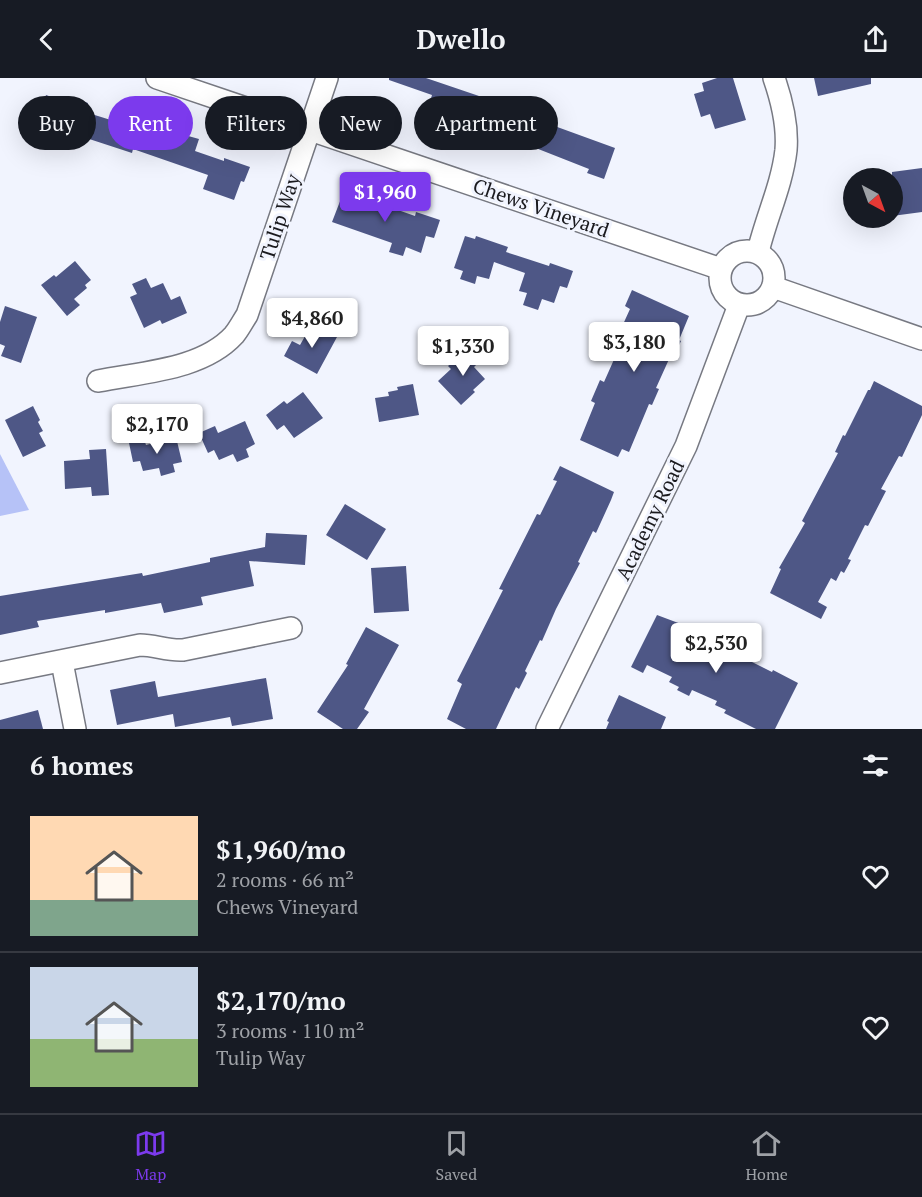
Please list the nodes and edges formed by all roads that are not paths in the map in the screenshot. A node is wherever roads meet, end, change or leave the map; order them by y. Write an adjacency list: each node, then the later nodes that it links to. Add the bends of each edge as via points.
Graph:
1 (157, 78): 4 (street, Chews Vineyard)
2 (327, 78): 4 (street, Tulip Way)
3 (774, 78): 5 (street, via 782,100 786,150)
4 (310, 129): 6 (street, Chews Vineyard); 10 (street, Tulip Way, via 247,315 234,334 197,359)
5 (758, 252): 6 (street, via 749,250 732,255); 7 (street, via 774,270)
6 (721, 269): 8 (street, via 719,278 725,294)
7 (773, 286): 8 (street, via 770,294 756,304); 9 (street)
8 (739, 305): 15 (street, Academy Road, via 686,446)
9 (922, 339)
10 (98, 381)
11 (291, 628): 12 (street, via 183,650 140,645)
12 (62, 662): 13 (street); 14 (street)
13 (0, 673)
14 (75, 729)
15 (547, 729)

